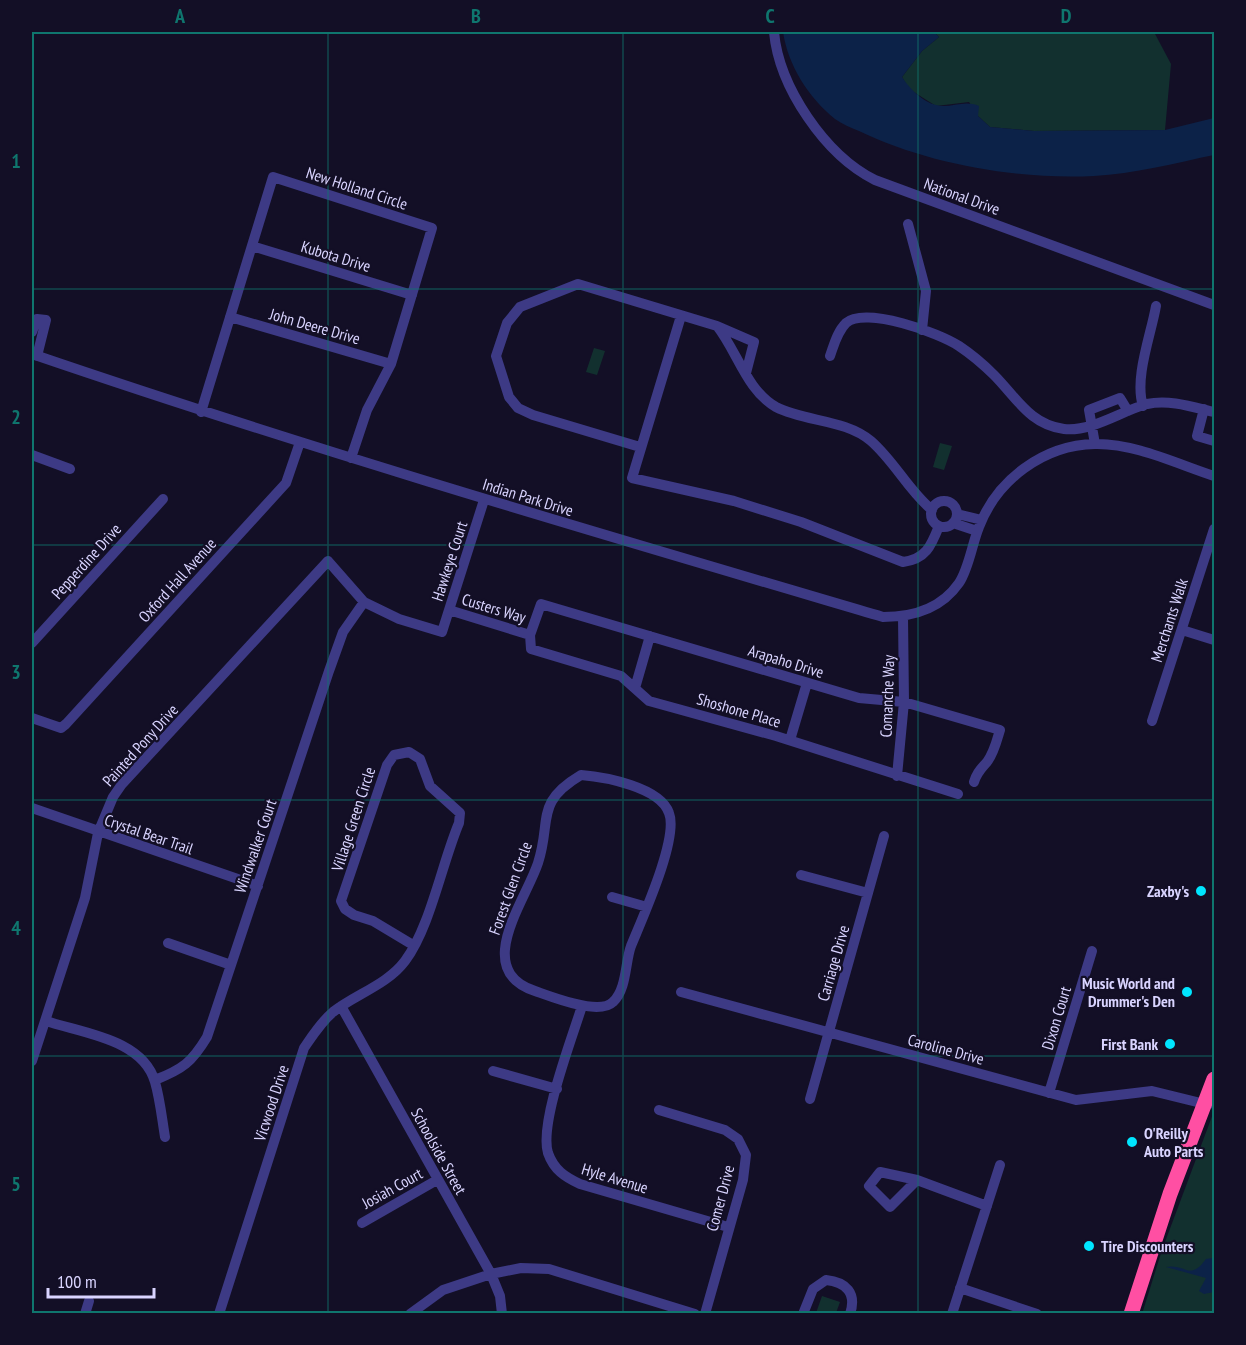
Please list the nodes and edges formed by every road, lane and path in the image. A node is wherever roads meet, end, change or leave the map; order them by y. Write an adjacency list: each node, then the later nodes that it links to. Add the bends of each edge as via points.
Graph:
1 (774, 32): 5 (street, National Drive, via 776,51 802,107 816,129 855,171)
2 (908, 224): 10 (street, via 926,291)
3 (252, 246): 4 (street, Kubota Drive); 4 (street, New Holland Circle, via 273,177 432,228); 8 (street, New Holland Circle)
4 (412, 294): 14 (street, New Holland Circle)
5 (1215, 305)
6 (1156, 306): 16 (street, via 1141,378)
7 (681, 316): 9 (street); 23 (street); 23 (street, via 578,284 520,307 500,340 498,368 509,398 518,408 532,416)
8 (230, 317): 14 (street, John Deere Drive); 18 (street, New Holland Circle)
9 (717, 326): 15 (street); 15 (street, via 754,342)
10 (922, 330): 13 (street, via 879,318 858,318 847,322); 19 (street, via 958,345 993,375 1030,416 1066,429)
11 (32, 332): 12 (street, via 38,318 46,320)
12 (34, 355): 18 (street, Indian Park Drive)
13 (830, 356)
14 (391, 364): 25 (street, New Holland Circle, via 367,410)
15 (746, 373): 30 (street, via 757,392 776,407 831,423 869,440)
16 (1143, 406): 17 (street, via 1165,403); 19 (street)
17 (1209, 411): 20 (street, via 1197,436)
18 (201, 412): 21 (street, Indian Park Drive)
19 (1092, 424): 22 (street)
20 (1215, 441)
21 (300, 442): 25 (street, Indian Park Drive); 47 (street, Oxford Hall Avenue, via 285,483 61,728)
22 (1095, 444): 27 (street, Indian Park Drive, via 1126,448); 32 (street, Indian Park Drive, via 1045,456 1021,469 990,502)
23 (640, 447): 33 (street, via 632,478 735,501 903,562 928,552)
24 (32, 456): 26 (street)
25 (351, 458): 29 (street, Indian Park Drive)
26 (70, 469)
27 (1215, 476)
28 (163, 499): 43 (street, Pepperdine Drive)
29 (484, 500): 37 (street, Hawkeye Court); 38 (street, Indian Park Drive, via 883,617)
30 (932, 510): 31 (street, via 943,502 952,505); 33 (street, via 932,520)
31 (955, 518): 32 (street); 33 (street, via 947,527); 35 (street)
32 (982, 520): 35 (street, Indian Park Drive)
33 (939, 526)
34 (1215, 529): 39 (street, Merchants Walk)
35 (978, 531): 38 (street, Indian Park Drive, via 959,583 935,606)
36 (364, 603): 37 (street, Hawkeye Court, via 442,632); 54 (street, Painted Pony Drive, via 328,561 122,784); 57 (street, Windwalker Court, via 343,632)
37 (449, 610): 40 (street, Custers Way)
38 (903, 617): 46 (street, Comanche Way)
39 (1182, 630): 42 (street); 48 (street, Merchants Walk)
40 (530, 635): 41 (street, Arapaho Drive, via 541,604); 45 (street, Shoshone Place, via 531,649 621,676)
41 (650, 636): 44 (street, Arapaho Drive); 45 (street)
42 (1215, 640)
43 (32, 644)
44 (807, 682): 46 (street, Arapaho Drive, via 859,698); 49 (street)
45 (635, 688): 49 (street, Shoshone Place, via 649,701)
46 (904, 702): 50 (street, Comanche Way); 51 (street, Arapaho Drive, via 1000,730 993,752 978,770)
47 (32, 718)
48 (1152, 721)
49 (790, 741): 50 (street, Shoshone Place)
50 (897, 776): 52 (street, Shoshone Place)
51 (974, 782)
52 (958, 794)
53 (32, 808): 54 (street, Crystal Bear Trail)
54 (98, 832): 57 (street, Crystal Bear Trail); 68 (street, Painted Pony Drive, via 84,898)
55 (884, 836): 58 (street, Carriage Drive)
56 (801, 875): 58 (street)
57 (258, 886): 64 (street, Windwalker Court)
58 (868, 893): 69 (street, Carriage Drive)
59 (612, 897): 60 (street)
60 (647, 907): 67 (street, Forest Glen Circle, via 613,1002 602,1008); 67 (street, Forest Glen Circle, via 672,832 669,812 659,798 600,776 581,775 560,787 546,810 537,865 510,927 504,955 509,974 517,984)
61 (168, 943): 64 (street)
62 (414, 945): 62 (street, Village Green Circle, via 373,921 354,915 341,901 387,765 394,755 409,752 420,759 430,786 460,813); 66 (street, Vicwood Drive, via 393,972)
63 (1092, 951): 75 (street, Dixon Court)
64 (231, 964): 73 (street, Windwalker Court, via 207,1037 194,1059)
65 (681, 992): 69 (street, Caroline Drive)
66 (341, 1006): 81 (street, Schoolside Street); 91 (street, Vicwood Drive, via 319,1026 304,1048)
67 (582, 1006): 74 (street, Hyle Avenue)
68 (46, 1021): 70 (street, Painted Pony Drive); 73 (street, via 122,1045 142,1059)
69 (829, 1033): 75 (street, Caroline Drive); 76 (street, Carriage Drive)
70 (32, 1061)
71 (493, 1071): 74 (street)
72 (1215, 1079): 77 (highway)
73 (155, 1080): 79 (street)
74 (557, 1089): 85 (street, Hyle Avenue, via 546,1138 555,1167 565,1177)
75 (1049, 1093): 77 (street, Caroline Drive, via 1092,1100 1152,1091)
76 (810, 1099)
77 (1211, 1106): 99 (highway, via 1170,1194)
78 (659, 1110): 85 (street, Comer Drive, via 725,1130 738,1139 746,1155 743,1180)
79 (165, 1137)
80 (1000, 1165): 83 (street)
81 (437, 1180): 84 (street, Josiah Court); 86 (street, Schoolside Street)
82 (917, 1180): 83 (street)
83 (987, 1206): 87 (street)
84 (362, 1222)
85 (728, 1227): 95 (street, Comer Drive)
86 (491, 1274): 92 (street, via 443,1290); 93 (street, Schoolside Street); 94 (street, via 521,1268 549,1269)
87 (960, 1288): 89 (street); 98 (street)
88 (88, 1301): 90 (street)
89 (1037, 1313)
90 (85, 1314)
91 (219, 1314)
92 (410, 1314)
93 (502, 1314)
94 (695, 1314)
95 (705, 1314)
96 (803, 1314): 97 (street, via 813,1289 826,1280 844,1285 852,1293)
97 (850, 1314)
98 (951, 1314)
99 (1131, 1314)

